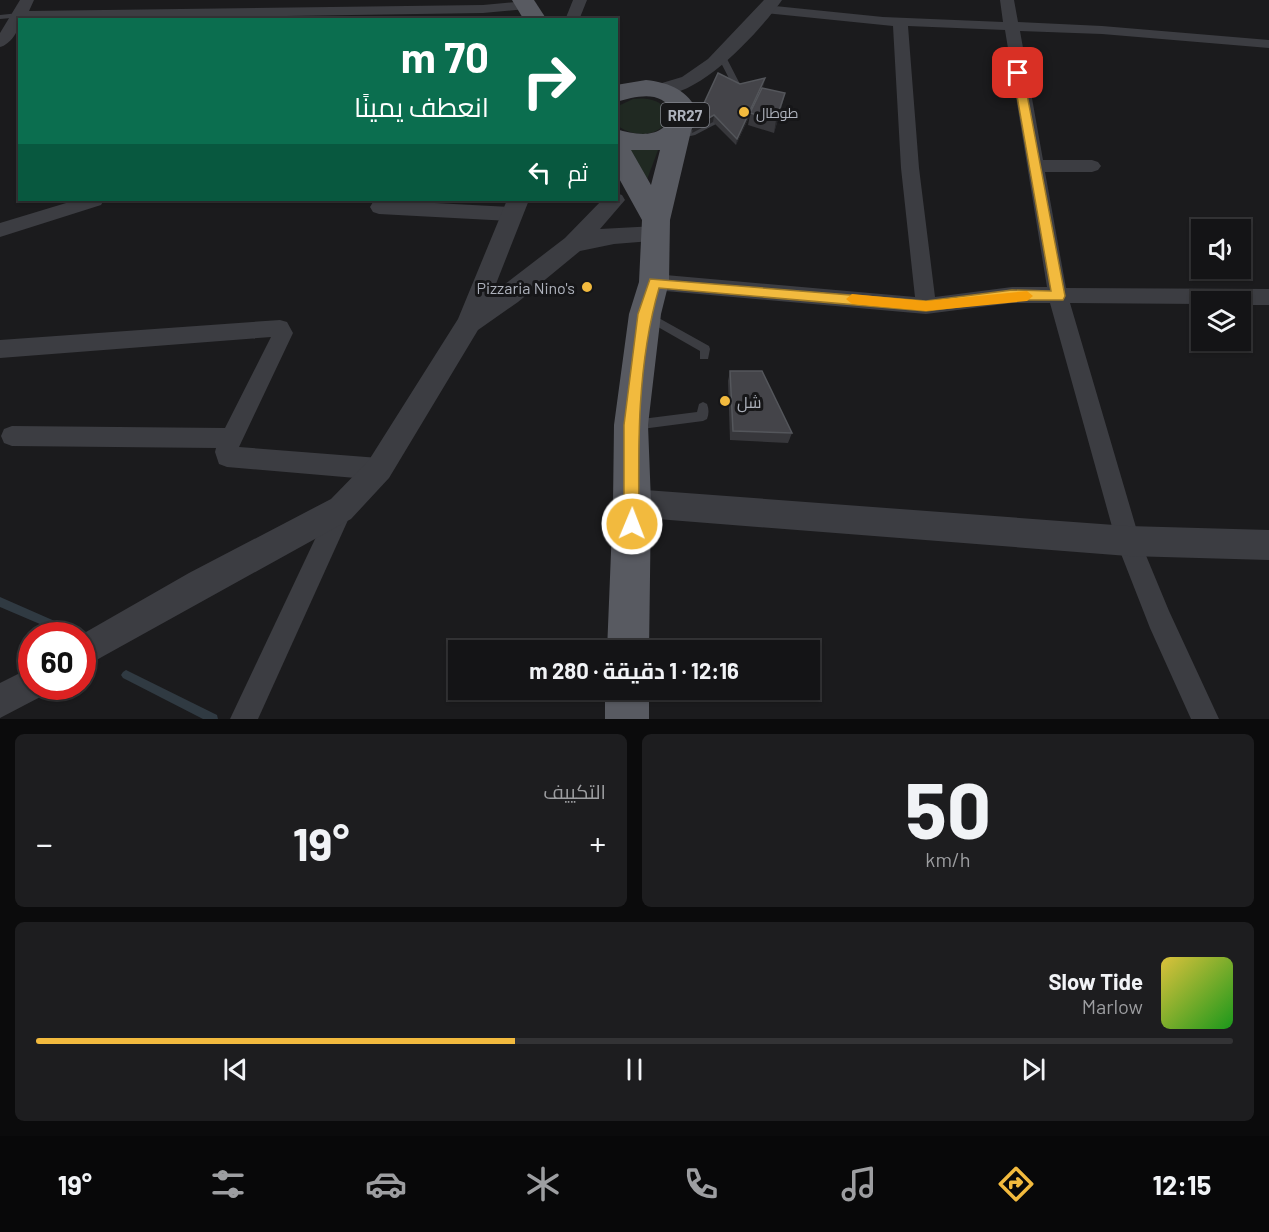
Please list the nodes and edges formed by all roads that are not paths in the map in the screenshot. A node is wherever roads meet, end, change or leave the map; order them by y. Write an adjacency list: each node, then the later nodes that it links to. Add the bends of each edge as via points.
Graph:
1 (27, 0): 7 (street)
2 (580, 0): 9 (street)
3 (1007, 0): 11 (street)
4 (403, 5): 6 (street); 7 (street)
5 (769, 5): 10 (street); 14 (street)
6 (528, 8)
7 (19, 15): 8 (lane); 12 (street)
8 (0, 17)
9 (573, 18)
10 (900, 20): 11 (street); 34 (street, via 910,168)
11 (1010, 27): 13 (street, via 1102,30); 21 (street)
12 (0, 43)
13 (1269, 44)
14 (718, 60): 15 (street, via 689,81); 16 (lane); 18 (street)
15 (632, 89): 18 (main road, RR27, via 675,97)
16 (739, 90)
17 (713, 122): 18 (lane, via 692,133)
18 (680, 127): 19 (main road, RR27, via 663,140 643,143); 28 (main road, RR27)
19 (618, 138)
20 (618, 165): 23 (main road)
21 (1034, 166): 22 (street); 31 (street)
22 (1092, 166)
23 (621, 192): 28 (main road)
24 (92, 201): 29 (street)
25 (613, 201): 30 (street)
26 (379, 207): 27 (street)
27 (515, 207): 35 (street)
28 (656, 227): 30 (street); 33 (main road, RR27)
29 (0, 230)
30 (573, 244): 35 (street)
31 (1058, 296): 32 (street); 34 (street, via 1012,295); 45 (street)
32 (1269, 297)
33 (650, 298): 34 (street); 37 (lane, via 705,349); 39 (main road, RR27)
34 (926, 306)
35 (469, 323): 42 (street)
36 (0, 349): 41 (street, via 280,328 283,333)
37 (704, 356)
38 (703, 407): 39 (lane, via 703,416)
39 (631, 425): 43 (main road, RR27)
40 (12, 436): 41 (street)
41 (231, 438): 42 (street, via 226,452 231,458)
42 (379, 469): 44 (street)
43 (632, 503): 45 (street); 47 (main road, RR27)
44 (342, 508): 48 (street); 52 (street)
45 (1128, 541): 46 (street); 54 (street)
46 (1269, 545)
47 (628, 640)
48 (96, 644)
49 (18, 690): 51 (street)
50 (627, 700): 53 (main road)
51 (0, 701)
52 (244, 719)
53 (627, 719)
54 (1205, 719)

